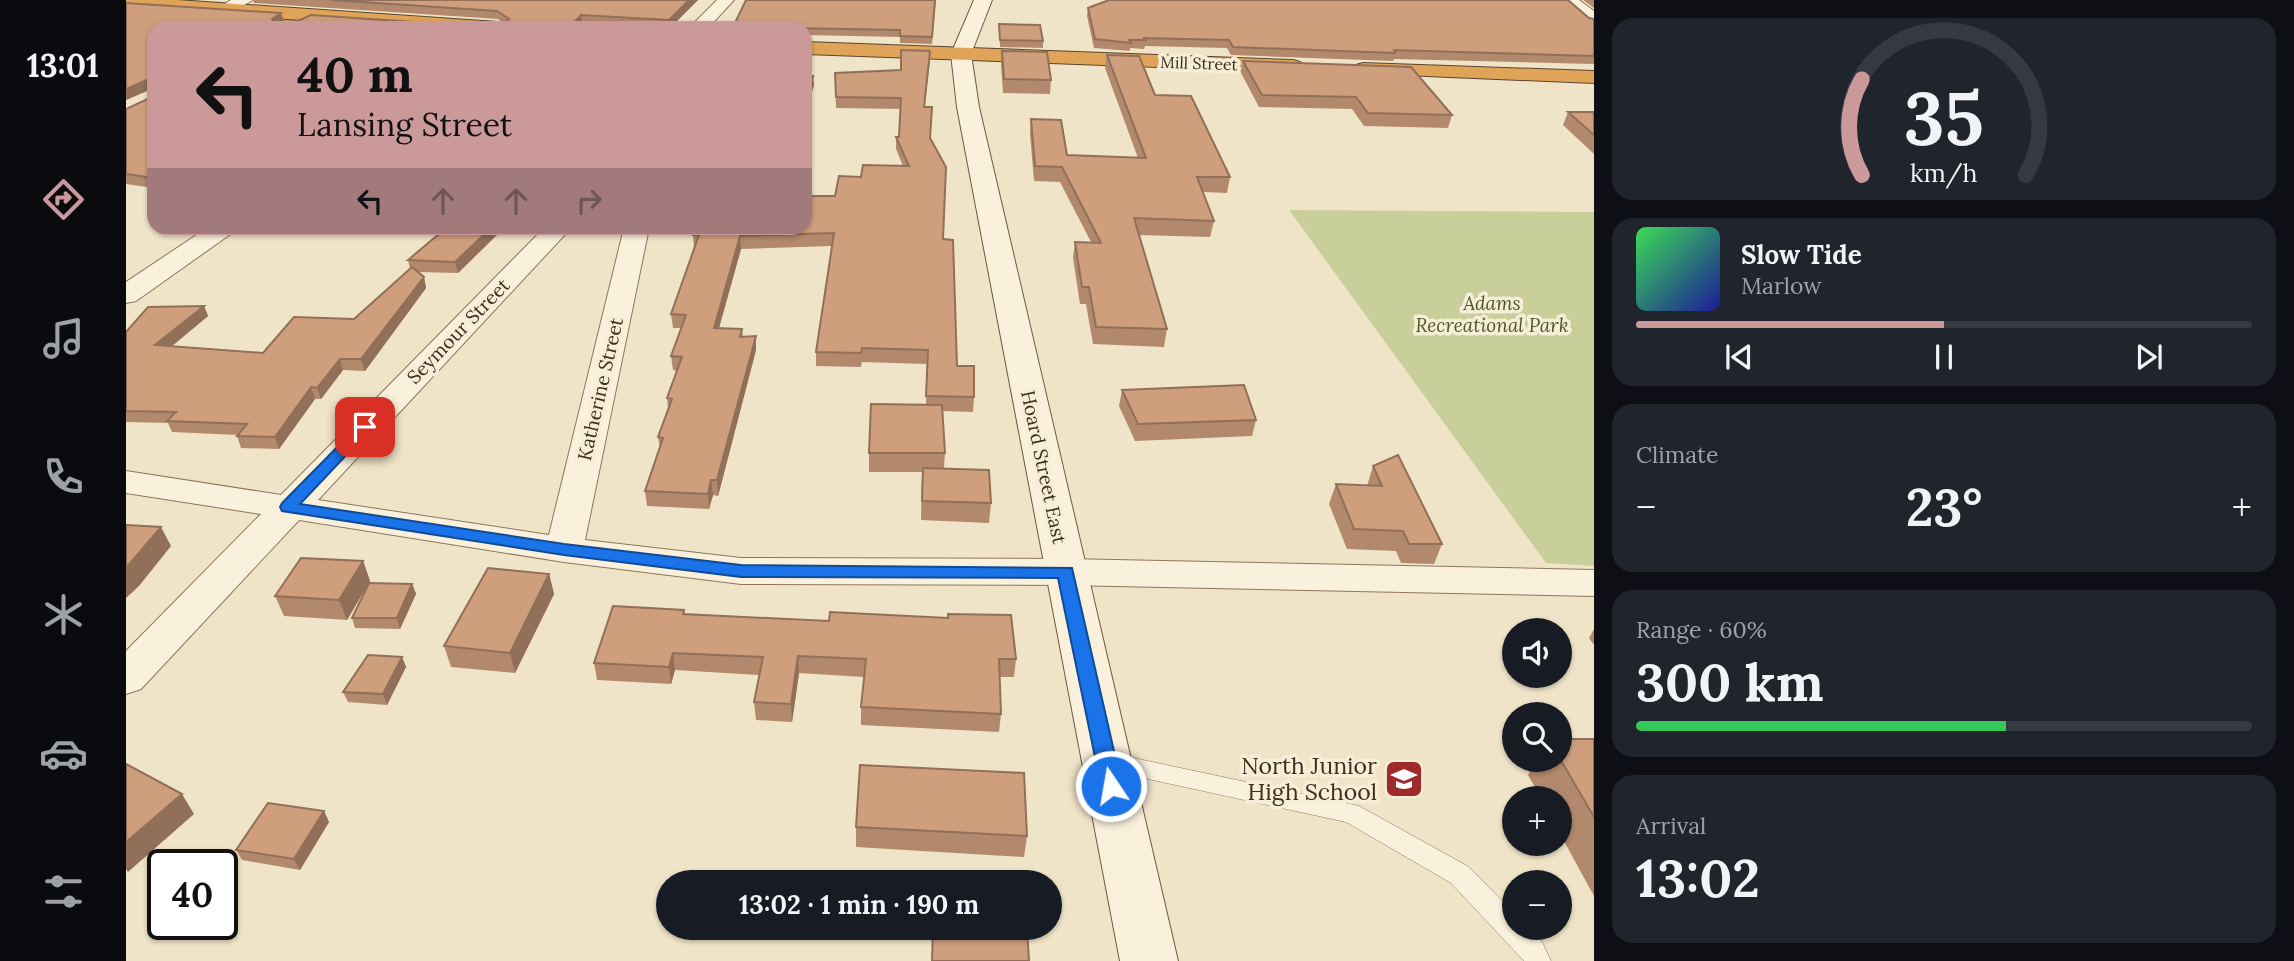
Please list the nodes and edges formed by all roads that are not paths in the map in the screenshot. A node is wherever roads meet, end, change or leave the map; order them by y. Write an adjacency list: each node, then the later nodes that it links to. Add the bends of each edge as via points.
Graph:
1 (245, 0): 6 (street)
2 (726, 0): 11 (street)
3 (983, 0): 13 (street)
4 (1569, 0): 8 (street)
5 (126, 2): 6 (highway)
6 (224, 9): 7 (highway)
7 (311, 15): 9 (street); 10 (highway)
8 (1594, 20)
9 (299, 21)
10 (397, 21)
11 (705, 21)
12 (812, 48): 13 (highway, Mill Street)
13 (961, 54): 14 (highway, Mill Street); 24 (street, Hoard Street East, via 968,107)
14 (1307, 67)
15 (1349, 68): 16 (highway)
16 (1594, 77)
17 (213, 235): 20 (street)
18 (551, 235): 22 (street, Seymour Street)
19 (635, 235): 23 (street, Katherine Street)
20 (126, 295)
21 (126, 482): 22 (street)
22 (288, 507): 23 (street); 26 (street, Seymour Street)
23 (564, 550): 24 (street, via 741,571)
24 (1066, 572): 25 (street); 27 (street, Hoard Street East)
25 (1594, 583)
26 (126, 678)
27 (1106, 761): 28 (street, Hoard Street East); 29 (lane, via 1351,813 1460,875)
28 (1149, 961)
29 (1538, 961)

